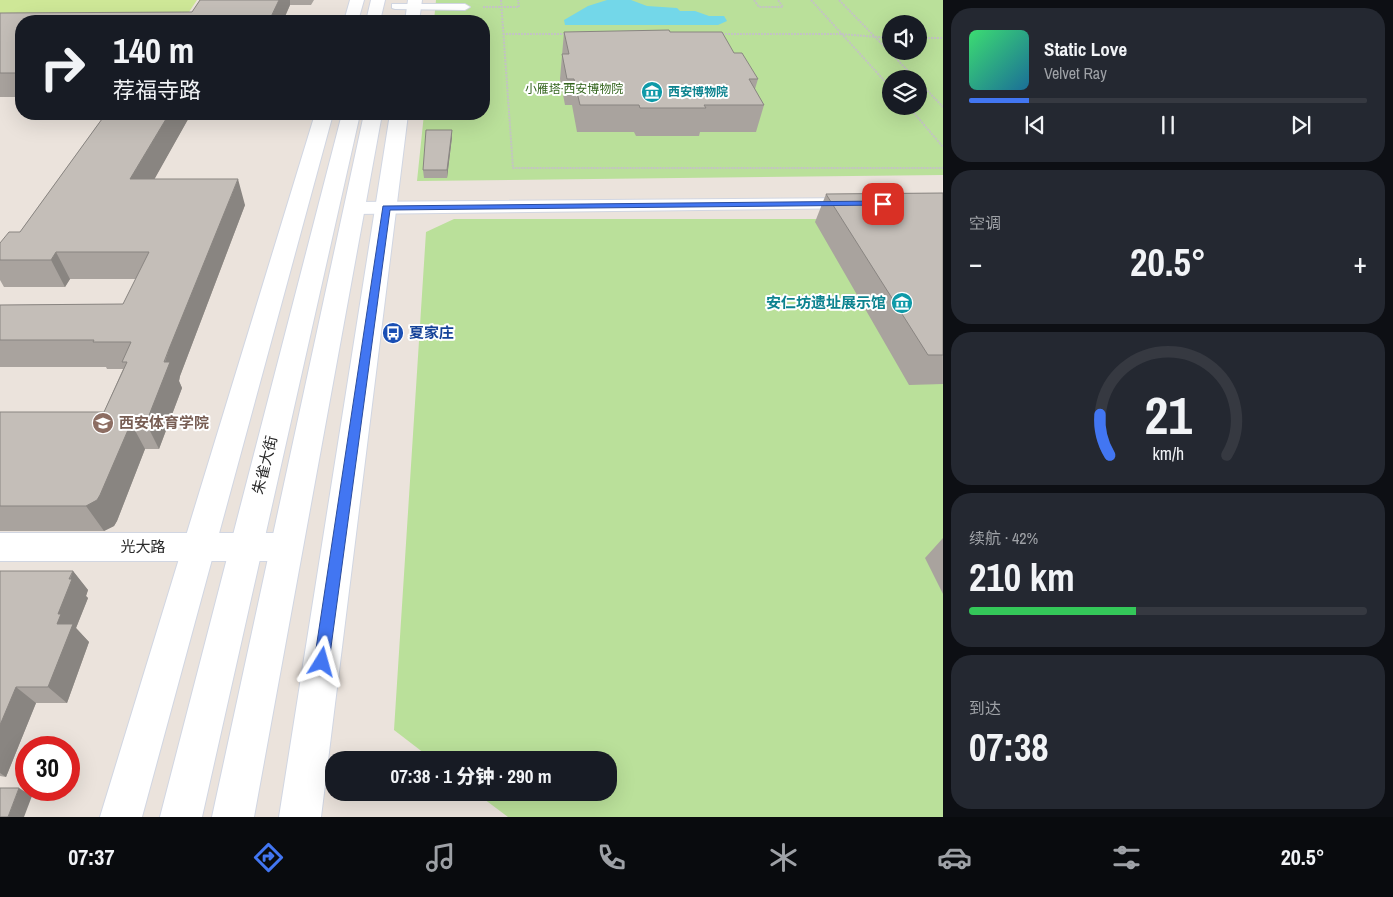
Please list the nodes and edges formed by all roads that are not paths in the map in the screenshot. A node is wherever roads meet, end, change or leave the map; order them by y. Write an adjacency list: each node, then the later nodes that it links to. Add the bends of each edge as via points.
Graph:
1 (357, 0): 6 (street)
2 (378, 0): 7 (street)
3 (396, 3): 4 (lane)
4 (415, 3): 5 (lane)
5 (465, 7)
6 (353, 15)
7 (374, 15)
8 (322, 120): 17 (street)
9 (351, 120): 15 (street, 朱雀大街)
10 (372, 120): 13 (street)
11 (398, 120): 14 (street)
12 (883, 204): 14 (street)
13 (354, 208): 14 (street); 18 (street)
14 (386, 208): 22 (street)
15 (245, 546): 17 (street, 光大路); 18 (street, 光大路); 20 (street, 朱雀大街)
16 (0, 547): 17 (street, 光大路)
17 (198, 547): 19 (street)
18 (285, 547): 21 (street)
19 (120, 817)
20 (181, 817)
21 (233, 817)
22 (300, 817)

